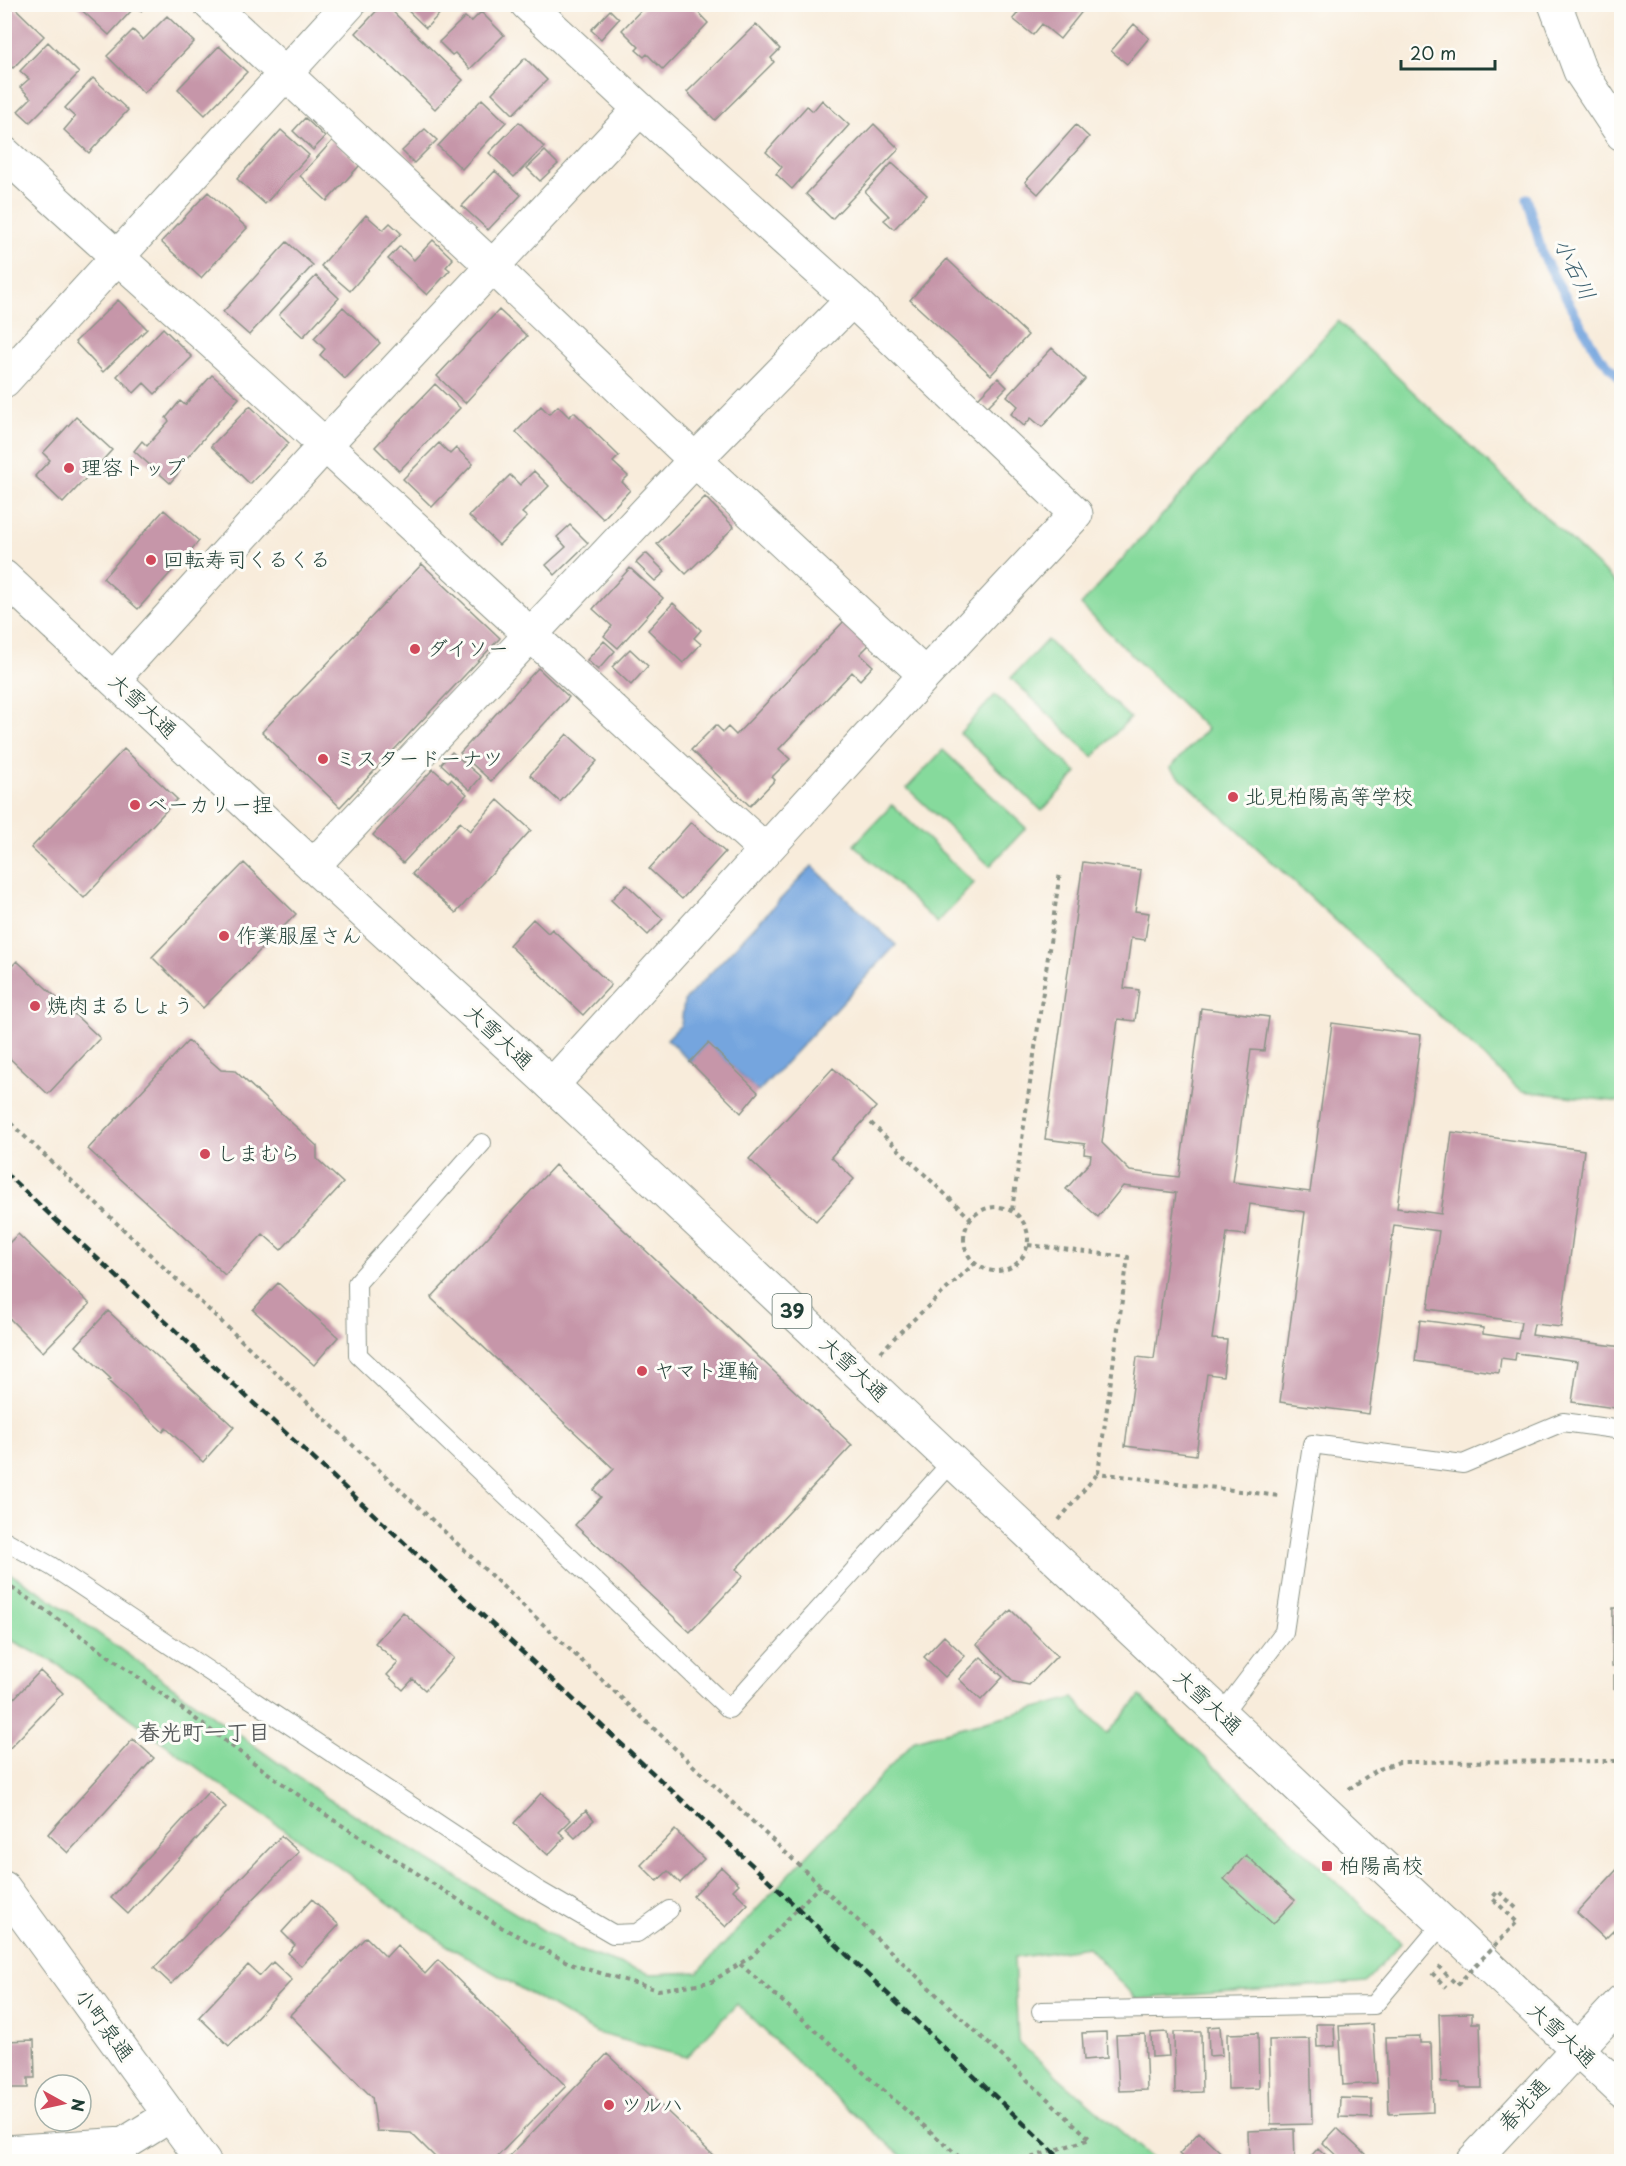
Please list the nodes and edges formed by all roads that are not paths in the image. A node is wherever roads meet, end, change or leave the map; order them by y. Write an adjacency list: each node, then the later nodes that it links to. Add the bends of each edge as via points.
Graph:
1 (210, 4): 5 (main road)
2 (348, 4): 5 (main road)
3 (527, 4): 6 (main road)
4 (1555, 4): 7 (main road, via 1580,71)
5 (285, 74): 9 (main road); 10 (main road)
6 (639, 109): 10 (main road); 11 (main road)
7 (1622, 134)
8 (4, 153): 9 (main road)
9 (116, 258): 12 (main road); 13 (main road)
10 (493, 267): 13 (main road); 14 (main road)
11 (852, 300): 14 (main road); 17 (main road, via 1076,514)
12 (4, 381)
13 (324, 445): 16 (main road); 18 (main road)
14 (694, 460): 16 (main road); 17 (main road)
15 (4, 577): 18 (main road, 大雪大通 / 39)
16 (531, 636): 19 (main road); 20 (main road)
17 (925, 675): 19 (main road)
18 (114, 678): 20 (main road, 大雪大通 / 39)
19 (765, 850): 21 (main road)
20 (314, 866): 21 (main road, 大雪大通 / 39)
21 (552, 1085): 24 (main road, 大雪大通 / 39)
22 (482, 1143): 24 (lane, via 357,1283 357,1355 729,1709)
23 (1622, 1430): 26 (lane, via 1563,1422 1463,1464 1312,1444 1284,1632)
24 (952, 1462): 26 (main road, 大雪大通 / 39)
25 (4, 1540): 28 (lane, via 51,1566 536,1889 613,1934 637,1933)
26 (1221, 1715): 29 (main road, 大雪大通 / 39)
27 (4, 1888): 34 (main road, 小町泉通)
28 (669, 1910)
29 (1443, 1923): 31 (lane, via 1374,2005); 32 (main road, 大雪大通 / 39)
30 (1622, 2001): 32 (main road, 春光通)
31 (1041, 2011)
32 (1576, 2049): 33 (main road, 大雪大通 / 39); 37 (main road, 春光通)
33 (1622, 2091)
34 (171, 2115): 35 (main road, via 124,2144); 36 (main road, 小町泉通)
35 (4, 2152)
36 (204, 2162)
37 (1472, 2162)

